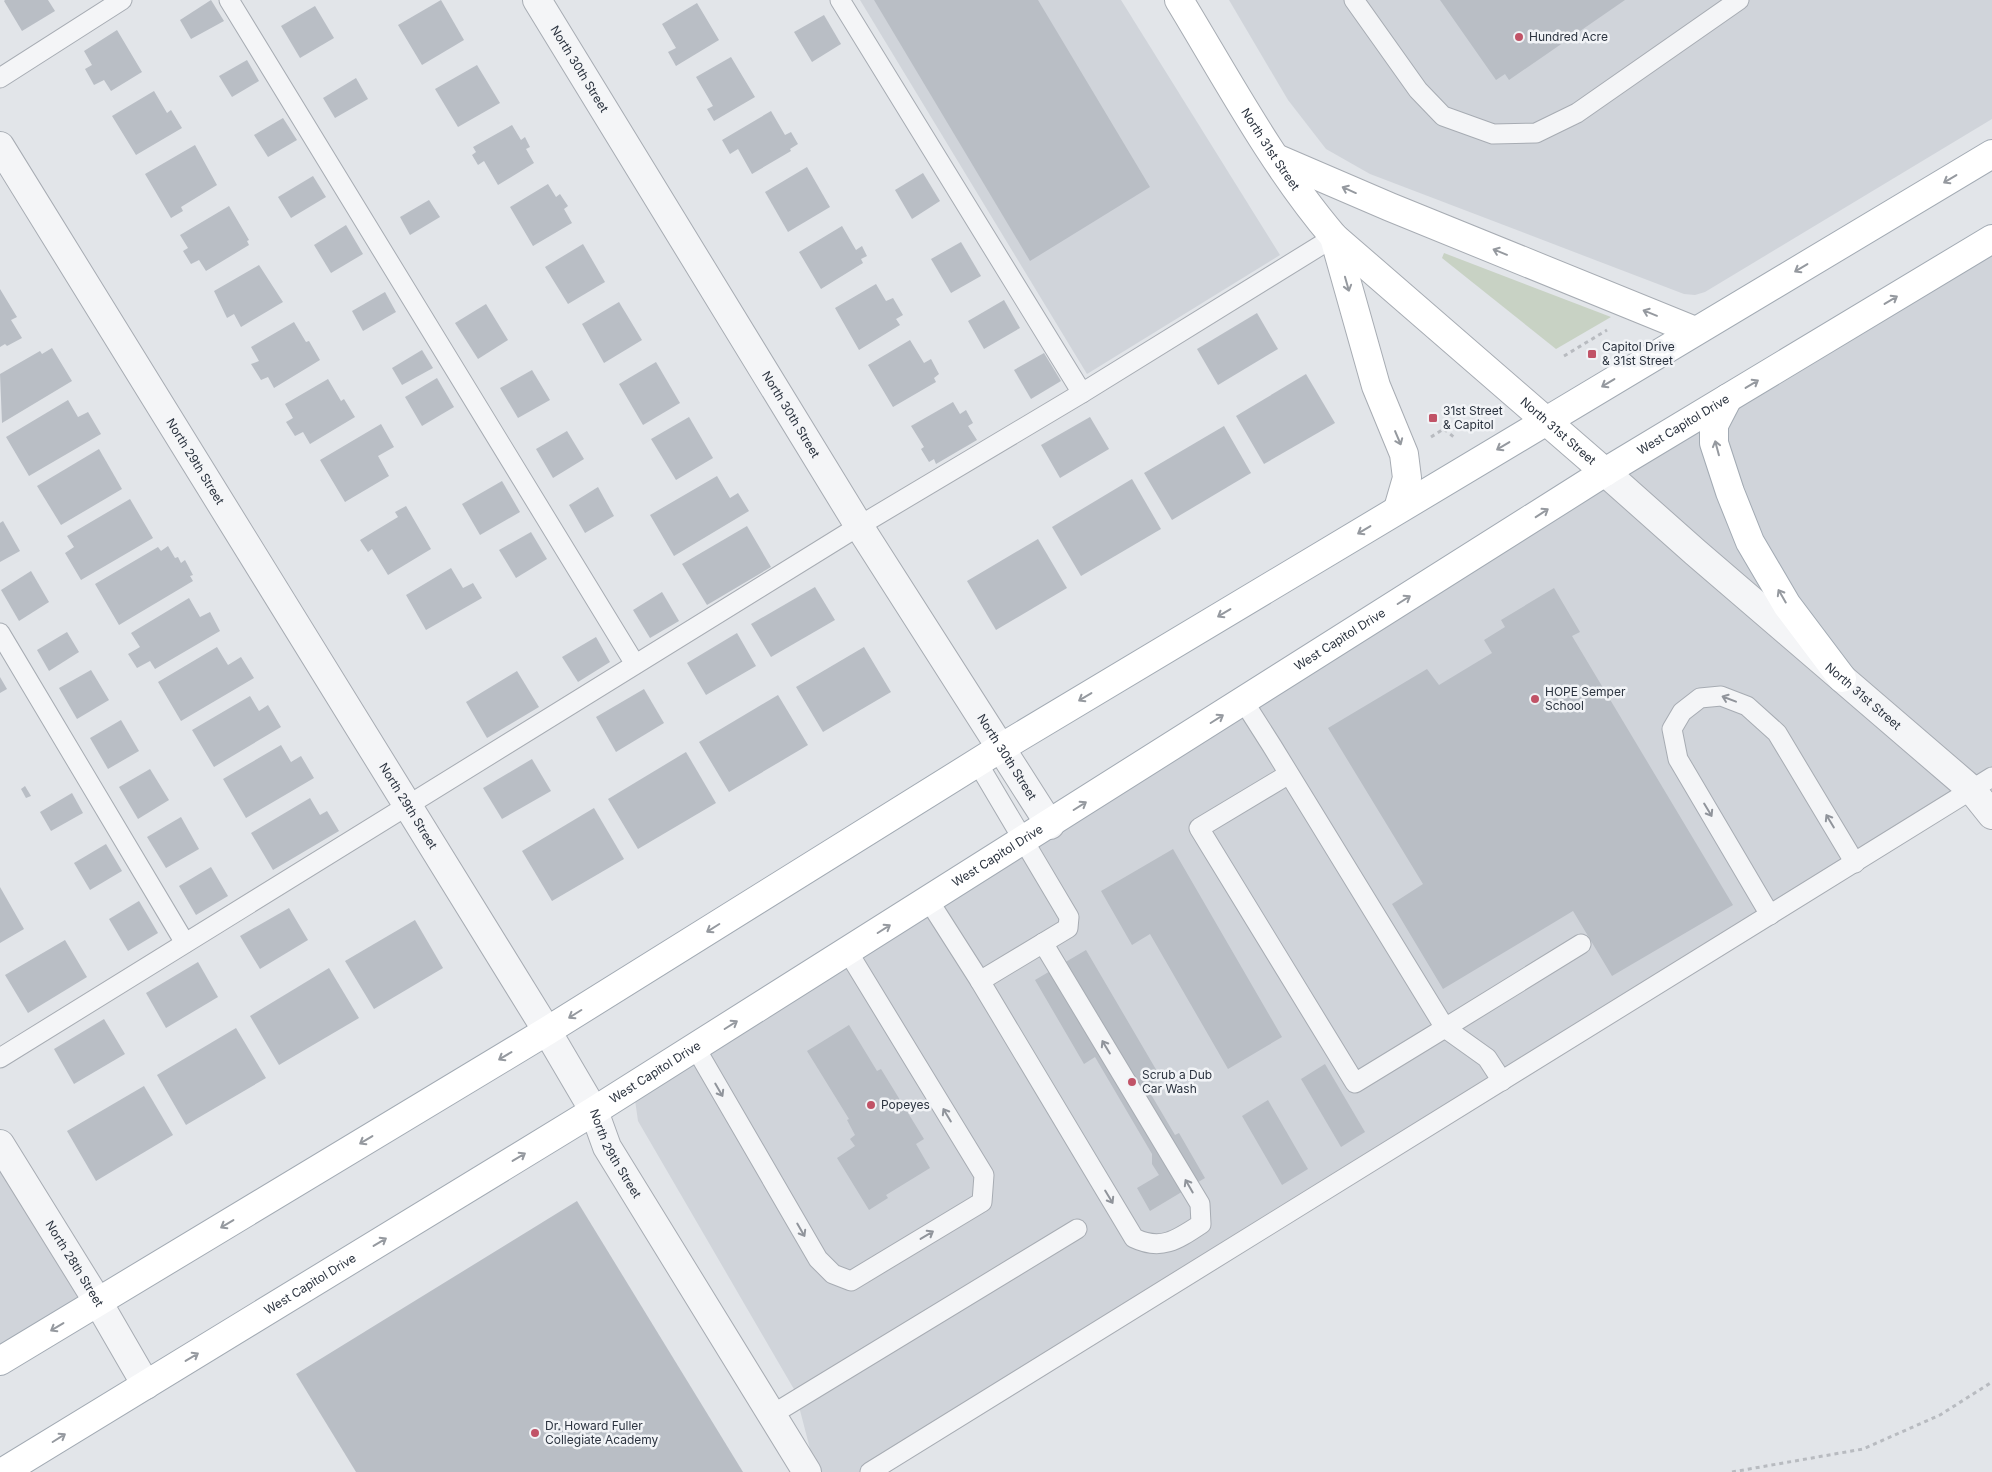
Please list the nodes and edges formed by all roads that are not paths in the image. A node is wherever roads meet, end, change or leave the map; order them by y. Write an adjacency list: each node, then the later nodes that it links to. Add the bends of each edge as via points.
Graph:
1 (122, 0): 8 (lane)
2 (229, 0): 22 (lane)
3 (537, 0): 20 (street, North 30th Street)
4 (840, 0): 15 (lane)
5 (1179, 0): 11 (main road, North 31st Street)
6 (1354, 0): 7 (lane, via 1418,90 1443,116 1493,134 1536,133 1577,113)
7 (1739, 0)
8 (0, 78)
9 (0, 146): 28 (street, North 29th Street)
10 (1992, 154): 14 (main road, one-way to 14)
11 (1276, 158): 12 (main road, North 31st Street); 14 (main road, one-way to 11)
12 (1334, 237): 15 (lane); 17 (main road, North 31st Street); 19 (main road, one-way to 19, via 1376,386 1404,454 1407,478)
13 (1992, 239): 16 (main road, West Capitol Drive, one-way to 13)
14 (1695, 331): 17 (main road, one-way to 17)
15 (1082, 393): 20 (lane)
16 (1728, 398): 18 (main road, West Capitol Drive); 23 (main road, one-way to 16, via 1787,605 1750,542 1714,443 1714,425)
17 (1545, 421): 18 (main road, North 31st Street); 19 (main road, one-way to 19)
18 (1605, 472): 23 (street, North 31st Street); 24 (main road, West Capitol Drive, one-way to 18)
19 (1398, 509): 25 (main road, one-way to 25)
20 (859, 526): 22 (lane); 25 (street, North 30th Street)
21 (0, 633): 36 (lane)
22 (636, 664): 28 (lane)
23 (1842, 678): 27 (street, North 31st Street)
24 (1244, 702): 26 (lane); 30 (main road, West Capitol Drive, one-way to 24)
25 (988, 756): 30 (street, North 30th Street); 31 (lane); 41 (main road, one-way to 41)
26 (1289, 774): 40 (lane); 40 (lane, via 1199,828 1355,1083)
27 (1982, 784): 29 (street, North 31st Street); 32 (lane)
28 (408, 806): 36 (lane); 41 (street, North 29th Street)
29 (1992, 815)
30 (1050, 825): 31 (main road, West Capitol Drive)
31 (1024, 841): 33 (main road, West Capitol Drive); 35 (lane, via 1069,917 1068,928)
32 (1855, 863): 34 (lane); 34 (lane, one-way to 34, via 1777,733 1746,706 1721,696 1700,698 1682,712 1672,729 1678,759)
33 (928, 901): 38 (main road, West Capitol Drive, one-way to 33); 39 (lane)
34 (1770, 915): 44 (lane)
35 (1043, 943): 39 (lane); 39 (lane, one-way to 35, via 1134,1238 1157,1245 1179,1239 1201,1224 1200,1204)
36 (185, 944): 43 (lane)
37 (1581, 944): 40 (lane)
38 (848, 952): 42 (main road, West Capitol Drive, one-way to 38); 42 (lane, one-way to 38, via 818,1259 833,1274 851,1281 982,1202 984,1175)
39 (980, 981)
40 (1445, 1028): 44 (lane, via 1487,1058)
41 (547, 1031): 45 (street, North 29th Street); 48 (main road, one-way to 48)
42 (695, 1047): 45 (main road, West Capitol Drive)
43 (0, 1058)
44 (1502, 1081): 54 (lane)
45 (594, 1111): 50 (main road, West Capitol Drive, one-way to 45); 51 (street, North 29th Street, via 608,1147)
46 (0, 1144): 48 (street, North 28th Street)
47 (1077, 1229): 51 (lane)
48 (98, 1302): 49 (main road, one-way to 49); 50 (street, North 28th Street)
49 (0, 1361)
50 (146, 1385): 52 (main road, West Capitol Drive, one-way to 50)
51 (772, 1414): 53 (street, North 29th Street)
52 (14, 1469)
53 (807, 1472)
54 (870, 1472)

